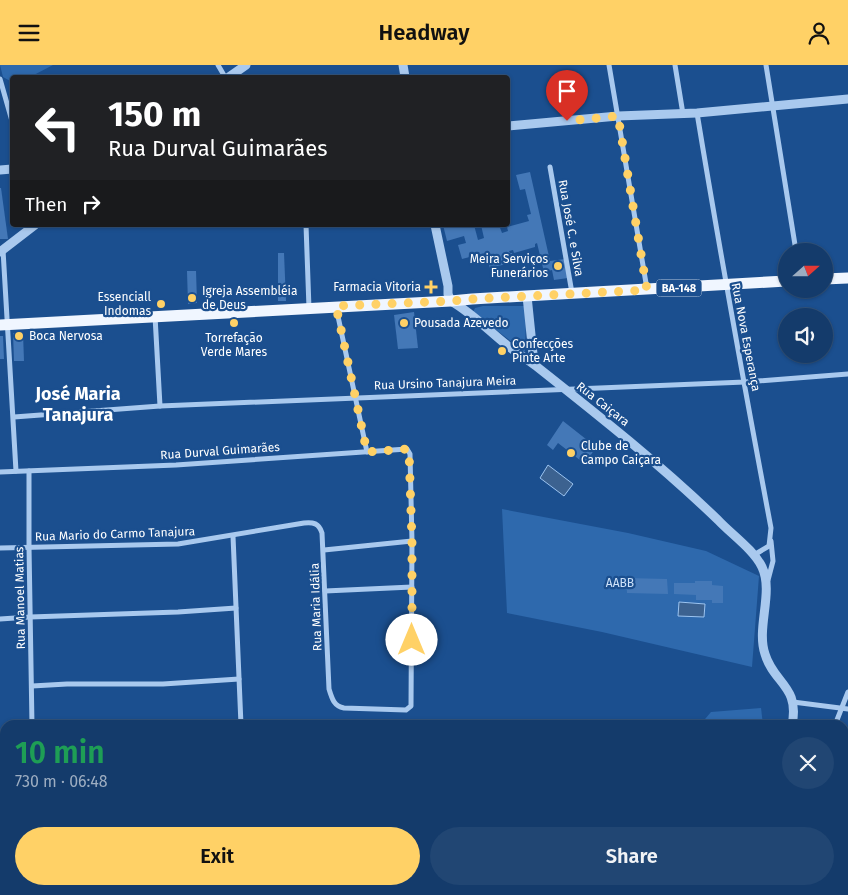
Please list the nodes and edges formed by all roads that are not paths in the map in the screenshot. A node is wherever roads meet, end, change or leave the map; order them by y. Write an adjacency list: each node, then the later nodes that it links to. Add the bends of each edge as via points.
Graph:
1 (246, 65): 5 (street)
2 (609, 65): 14 (street)
3 (675, 65): 13 (street)
4 (766, 65): 10 (street)
5 (230, 75)
6 (0, 79): 8 (street)
7 (848, 99): 10 (street)
8 (7, 103): 9 (street); 12 (street)
9 (0, 104)
10 (773, 106): 11 (street); 20 (street)
11 (697, 113): 13 (street); 25 (street, Rua Nova Esperança)
12 (10, 114)
13 (683, 114): 14 (street)
14 (618, 116): 15 (street); 26 (street)
15 (510, 126)
16 (550, 167): 27 (street, Rua José C. e Silva)
17 (32, 227): 21 (street)
18 (306, 227): 31 (street)
19 (435, 227): 29 (street)
20 (795, 243)
21 (1, 250): 33 (street)
22 (848, 278): 23 (main road)
23 (833, 279)
24 (778, 282): 25 (main road, BA-148)
25 (726, 285): 26 (main road, BA-148); 36 (street, Rua Nova Esperança)
26 (647, 290): 27 (main road, BA-148)
27 (572, 293): 28 (main road, BA-148)
28 (527, 296): 29 (main road, BA-148); 34 (street)
29 (451, 301): 30 (main road, BA-148); 34 (street, Rua Caiçara)
30 (336, 306): 31 (main road, BA-148); 38 (street)
31 (309, 308): 32 (main road, BA-148)
32 (155, 315): 33 (main road, BA-148); 39 (street)
33 (3, 325): 40 (street)
34 (534, 364): 37 (street, Rua Caiçara)
35 (848, 374): 36 (street, Rua Ursino Tanajura Meira)
36 (745, 382): 37 (street, Rua Ursino Tanajura Meira); 47 (street, Rua Nova Esperança)
37 (564, 389): 38 (street, Rua Ursino Tanajura Meira); 52 (street, Rua Caiçara, via 632,443)
38 (355, 397): 39 (street, Rua Ursino Tanajura Meira); 41 (street)
39 (160, 406): 40 (street, Rua Ursino Tanajura Meira)
40 (14, 417): 42 (street)
41 (367, 452): 43 (street, Rua Durval Guimarães); 48 (street, Rua Durval Guimarães, via 407,449 410,454)
42 (16, 471): 43 (street, Rua Durval Guimarães); 44 (street, Rua Durval Guimarães)
43 (29, 471): 49 (street, Rua Manoel Matias)
44 (0, 472)
45 (318, 525): 46 (street, Rua Mario do Carmo Tanajura, via 304,523); 51 (street, Rua Maria Idália)
46 (233, 536): 49 (street, Rua Mario do Carmo Tanajura, via 178,544); 56 (street)
47 (770, 538): 52 (street, via 769,546); 54 (street, Rua Nova Esperança, via 772,561)
48 (412, 541): 51 (street); 53 (street)
49 (29, 547): 50 (street, Rua Mario do Carmo Tanajura); 57 (street, Rua Manoel Matias)
50 (0, 549)
51 (324, 550): 55 (street, Rua Maria Idália)
52 (754, 555): 54 (street, via 763,569)
53 (412, 587): 55 (street); 55 (street, Rua Maria Idália, via 412,692 411,706 406,710 353,709 338,707 334,703 330,689)
54 (765, 587): 62 (street, via 765,654)
55 (325, 591)
56 (236, 607): 57 (street); 59 (street)
57 (30, 617): 58 (street); 60 (street, Rua Manoel Matias)
58 (0, 619)
59 (239, 679): 60 (street); 66 (street)
60 (32, 687): 65 (street, Rua Manoel Matias)
61 (848, 692): 63 (street)
62 (793, 701): 63 (street); 67 (street)
63 (840, 708): 64 (street); 68 (street)
64 (848, 709)
65 (32, 720)
66 (242, 720)
67 (793, 720)
68 (836, 720)

